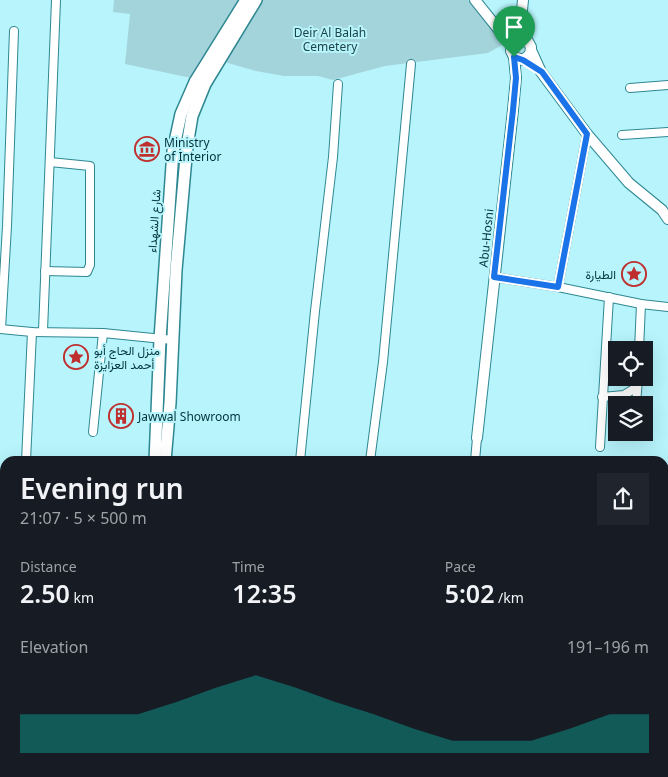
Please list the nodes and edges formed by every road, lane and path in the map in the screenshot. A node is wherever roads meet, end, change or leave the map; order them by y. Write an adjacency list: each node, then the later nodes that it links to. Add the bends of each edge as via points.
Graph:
1 (56, 0): 18 (street)
2 (246, 0): 30 (main road, شارع الشهداء, via 195,82 181,114 173,151)
3 (256, 0): 31 (main road, شارع الشهداء, via 205,84 192,116)
4 (475, 0): 6 (street)
5 (523, 0): 8 (street, via 520,27)
6 (496, 26): 8 (street); 9 (street)
7 (14, 31): 26 (street)
8 (526, 44): 9 (street, via 514,42); 9 (street, via 529,56); 11 (street)
9 (516, 55): 11 (street); 21 (street, Abu-Hosni)
10 (411, 64): 43 (street, via 384,362)
11 (542, 72): 16 (street)
12 (338, 84): 42 (street)
13 (668, 86): 14 (street)
14 (630, 88)
15 (668, 132): 17 (street)
16 (587, 134): 19 (street, via 629,183); 22 (street)
17 (622, 135)
18 (50, 162): 20 (street); 20 (street, via 90,166 90,265 87,272)
19 (666, 211)
20 (45, 271): 27 (street)
21 (494, 277): 22 (street); 37 (street, Abu-Hosni)
22 (558, 287): 23 (street)
23 (609, 297): 24 (street); 35 (street)
24 (641, 304): 25 (street); 32 (street)
25 (668, 307)
26 (0, 329): 28 (street)
27 (43, 331): 28 (street); 29 (street)
28 (32, 332): 39 (street)
29 (103, 333): 30 (street); 36 (street)
30 (160, 339): 31 (street); 40 (main road, شارع الشهداء)
31 (173, 340): 41 (main road, شارع الشهداء)
32 (639, 341)
33 (637, 387): 34 (street); 35 (street, via 624,395)
34 (636, 396)
35 (602, 397): 38 (street)
36 (93, 432)
37 (477, 438): 44 (street, Abu-Hosni)
38 (600, 447)
39 (26, 456)
40 (155, 456)
41 (165, 456)
42 (300, 456)
43 (371, 456)
44 (475, 456)

